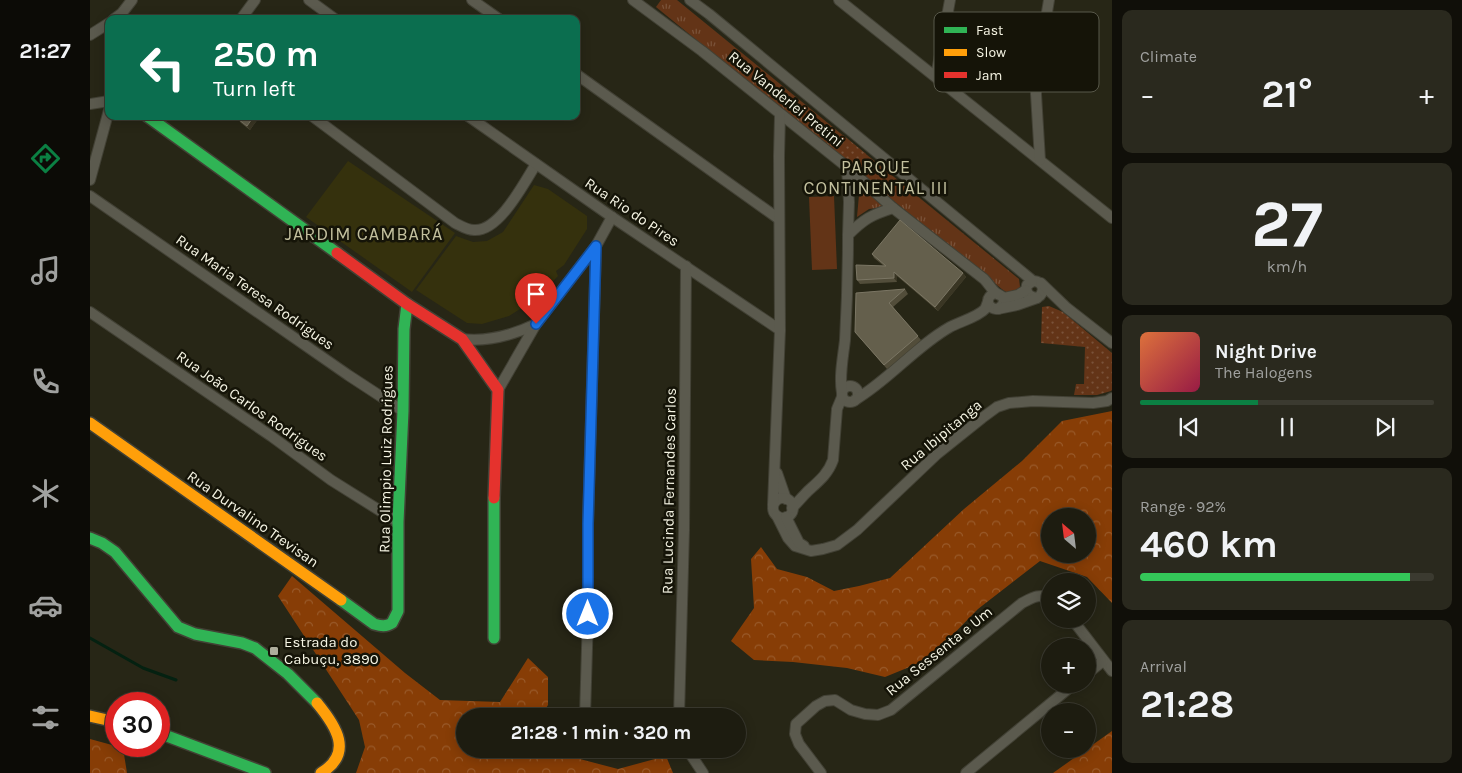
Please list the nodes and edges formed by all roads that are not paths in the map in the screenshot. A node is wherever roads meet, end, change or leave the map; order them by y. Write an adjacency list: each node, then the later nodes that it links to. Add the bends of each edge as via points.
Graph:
1 (132, 0): 9 (street)
2 (255, 0): 10 (street)
3 (309, 0): 11 (street)
4 (472, 0): 12 (street)
5 (633, 0): 8 (street, Rua Vanderlei Pretini)
6 (690, 0): 38 (street, Rua Vanderlei Pretini, via 1019,268)
7 (839, 0): 15 (street)
8 (644, 3): 21 (street, Rua Vanderlei Pretini)
9 (119, 15)
10 (244, 15)
11 (330, 15)
12 (493, 15)
13 (105, 26): 14 (street)
14 (90, 35)
15 (934, 76)
16 (580, 77): 34 (street)
17 (954, 92): 26 (street)
18 (1036, 92): 26 (street)
19 (105, 102): 20 (street)
20 (90, 104)
21 (780, 115): 28 (street, Rua Vanderlei Pretini); 34 (street, Rua Ibipitanga)
22 (106, 120): 29 (street)
23 (153, 120): 41 (street)
24 (317, 120): 27 (street, via 465,228 485,228 503,215)
25 (474, 120): 27 (street, Rua Rio do Pires)
26 (1040, 160): 33 (street)
27 (536, 164): 32 (street, Rua Rio do Pires)
28 (847, 167): 31 (street, Rua Vanderlei Pretini); 35 (street)
29 (90, 180)
30 (90, 196): 54 (street, Rua Maria Teresa Rodrigues)
31 (892, 208): 35 (street, via 862,221); 40 (street, Rua Vanderlei Pretini, via 984,279)
32 (612, 217): 36 (street); 37 (street, Rua Rio do Pires)
33 (1112, 218)
34 (779, 219): 45 (street, Rua Ibipitanga)
35 (848, 235): 48 (street)
36 (596, 246): 44 (street); 68 (street)
37 (686, 266): 45 (street, Rua Rio do Pires); 69 (street, Rua Lucinda Fernandes Carlos)
38 (1032, 285): 39 (street, via 1043,290); 39 (street, via 1028,295); 40 (street, via 1018,295); 42 (street)
39 (1038, 297): 40 (street, via 1017,305); 42 (street)
40 (995, 301): 49 (street, via 931,340)
41 (407, 304): 46 (street); 54 (street, Rua Olimpio Luiz Rodrigues)
42 (1067, 308): 47 (street)
43 (90, 312): 58 (street, Rua João Carlos Rodrigues, via 331,480)
44 (536, 324): 46 (street, via 504,336); 51 (street)
45 (780, 330): 56 (street, Rua Ibipitanga)
46 (462, 339): 51 (street)
47 (1112, 343)
48 (843, 362): 50 (street); 52 (street, via 840,383)
49 (878, 383): 50 (street, via 864,388); 52 (street, via 870,392)
50 (852, 386): 52 (street, via 846,387); 52 (street, via 858,397)
51 (498, 390): 63 (street)
52 (847, 398): 57 (street, via 837,409 830,468)
53 (1112, 398): 57 (street, Rua Ibipitanga, via 1093,403 1033,401 997,407 937,454 837,545 811,551 795,546 788,538)
54 (403, 410): 58 (street, Rua Olimpio Luiz Rodrigues)
55 (90, 423): 61 (street, Rua Durvalino Trevisan, via 374,624 388,626)
56 (775, 467): 57 (street, Rua Ibipitanga); 57 (street, Rua Ibipitanga, via 773,505 780,499)
57 (786, 508)
58 (398, 522): 61 (street, Rua Olimpio Luiz Rodrigues)
59 (90, 538): 75 (street, via 115,552 178,627 188,633 253,646 307,692 324,712 338,738 340,750 336,760)
60 (1041, 596): 77 (street, Rua Sessenta e Um, via 1022,603 890,710 878,715 865,714 835,700 816,706 796,724 795,734)
61 (398, 615)
62 (1079, 628): 64 (street)
63 (494, 638)
64 (1103, 660): 65 (street); 66 (street)
65 (1096, 666)
66 (1112, 671)
67 (1063, 693): 78 (street)
68 (585, 708)
69 (679, 708)
70 (90, 716): 71 (street)
71 (105, 719)
72 (170, 737): 74 (street)
73 (692, 758): 76 (street)
74 (265, 773)
75 (321, 773)
76 (703, 773)
77 (821, 773)
78 (966, 773)

